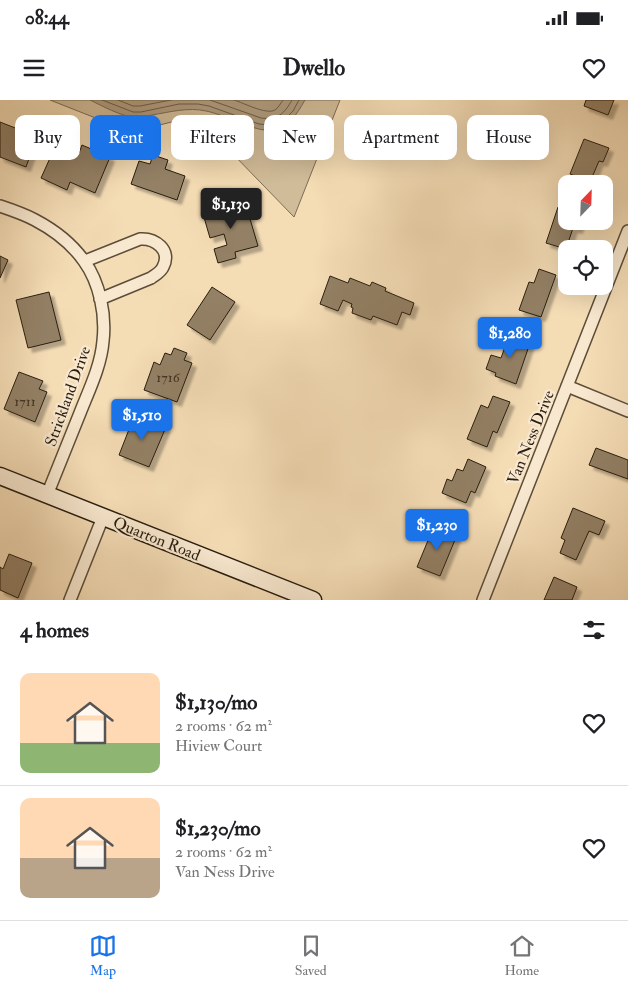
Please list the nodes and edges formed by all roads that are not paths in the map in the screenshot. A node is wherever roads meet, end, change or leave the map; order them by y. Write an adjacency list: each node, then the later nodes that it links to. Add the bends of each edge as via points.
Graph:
1 (0, 206): 3 (street, Strickland Drive, via 48,227)
2 (628, 231): 5 (street, Van Ness Drive)
3 (84, 262): 4 (street, Strickland Drive, via 92,274); 4 (street, via 140,238 154,241 164,250 164,265 157,274)
4 (100, 299): 8 (street, Strickland Drive, via 104,331 99,363)
5 (567, 386): 6 (street); 12 (street, Van Ness Drive)
6 (628, 411)
7 (0, 476): 8 (street, Quarton Road)
8 (47, 495): 9 (street, Quarton Road)
9 (104, 517): 10 (street); 11 (street, Quarton Road)
10 (70, 600)
11 (313, 600)
12 (484, 600)

